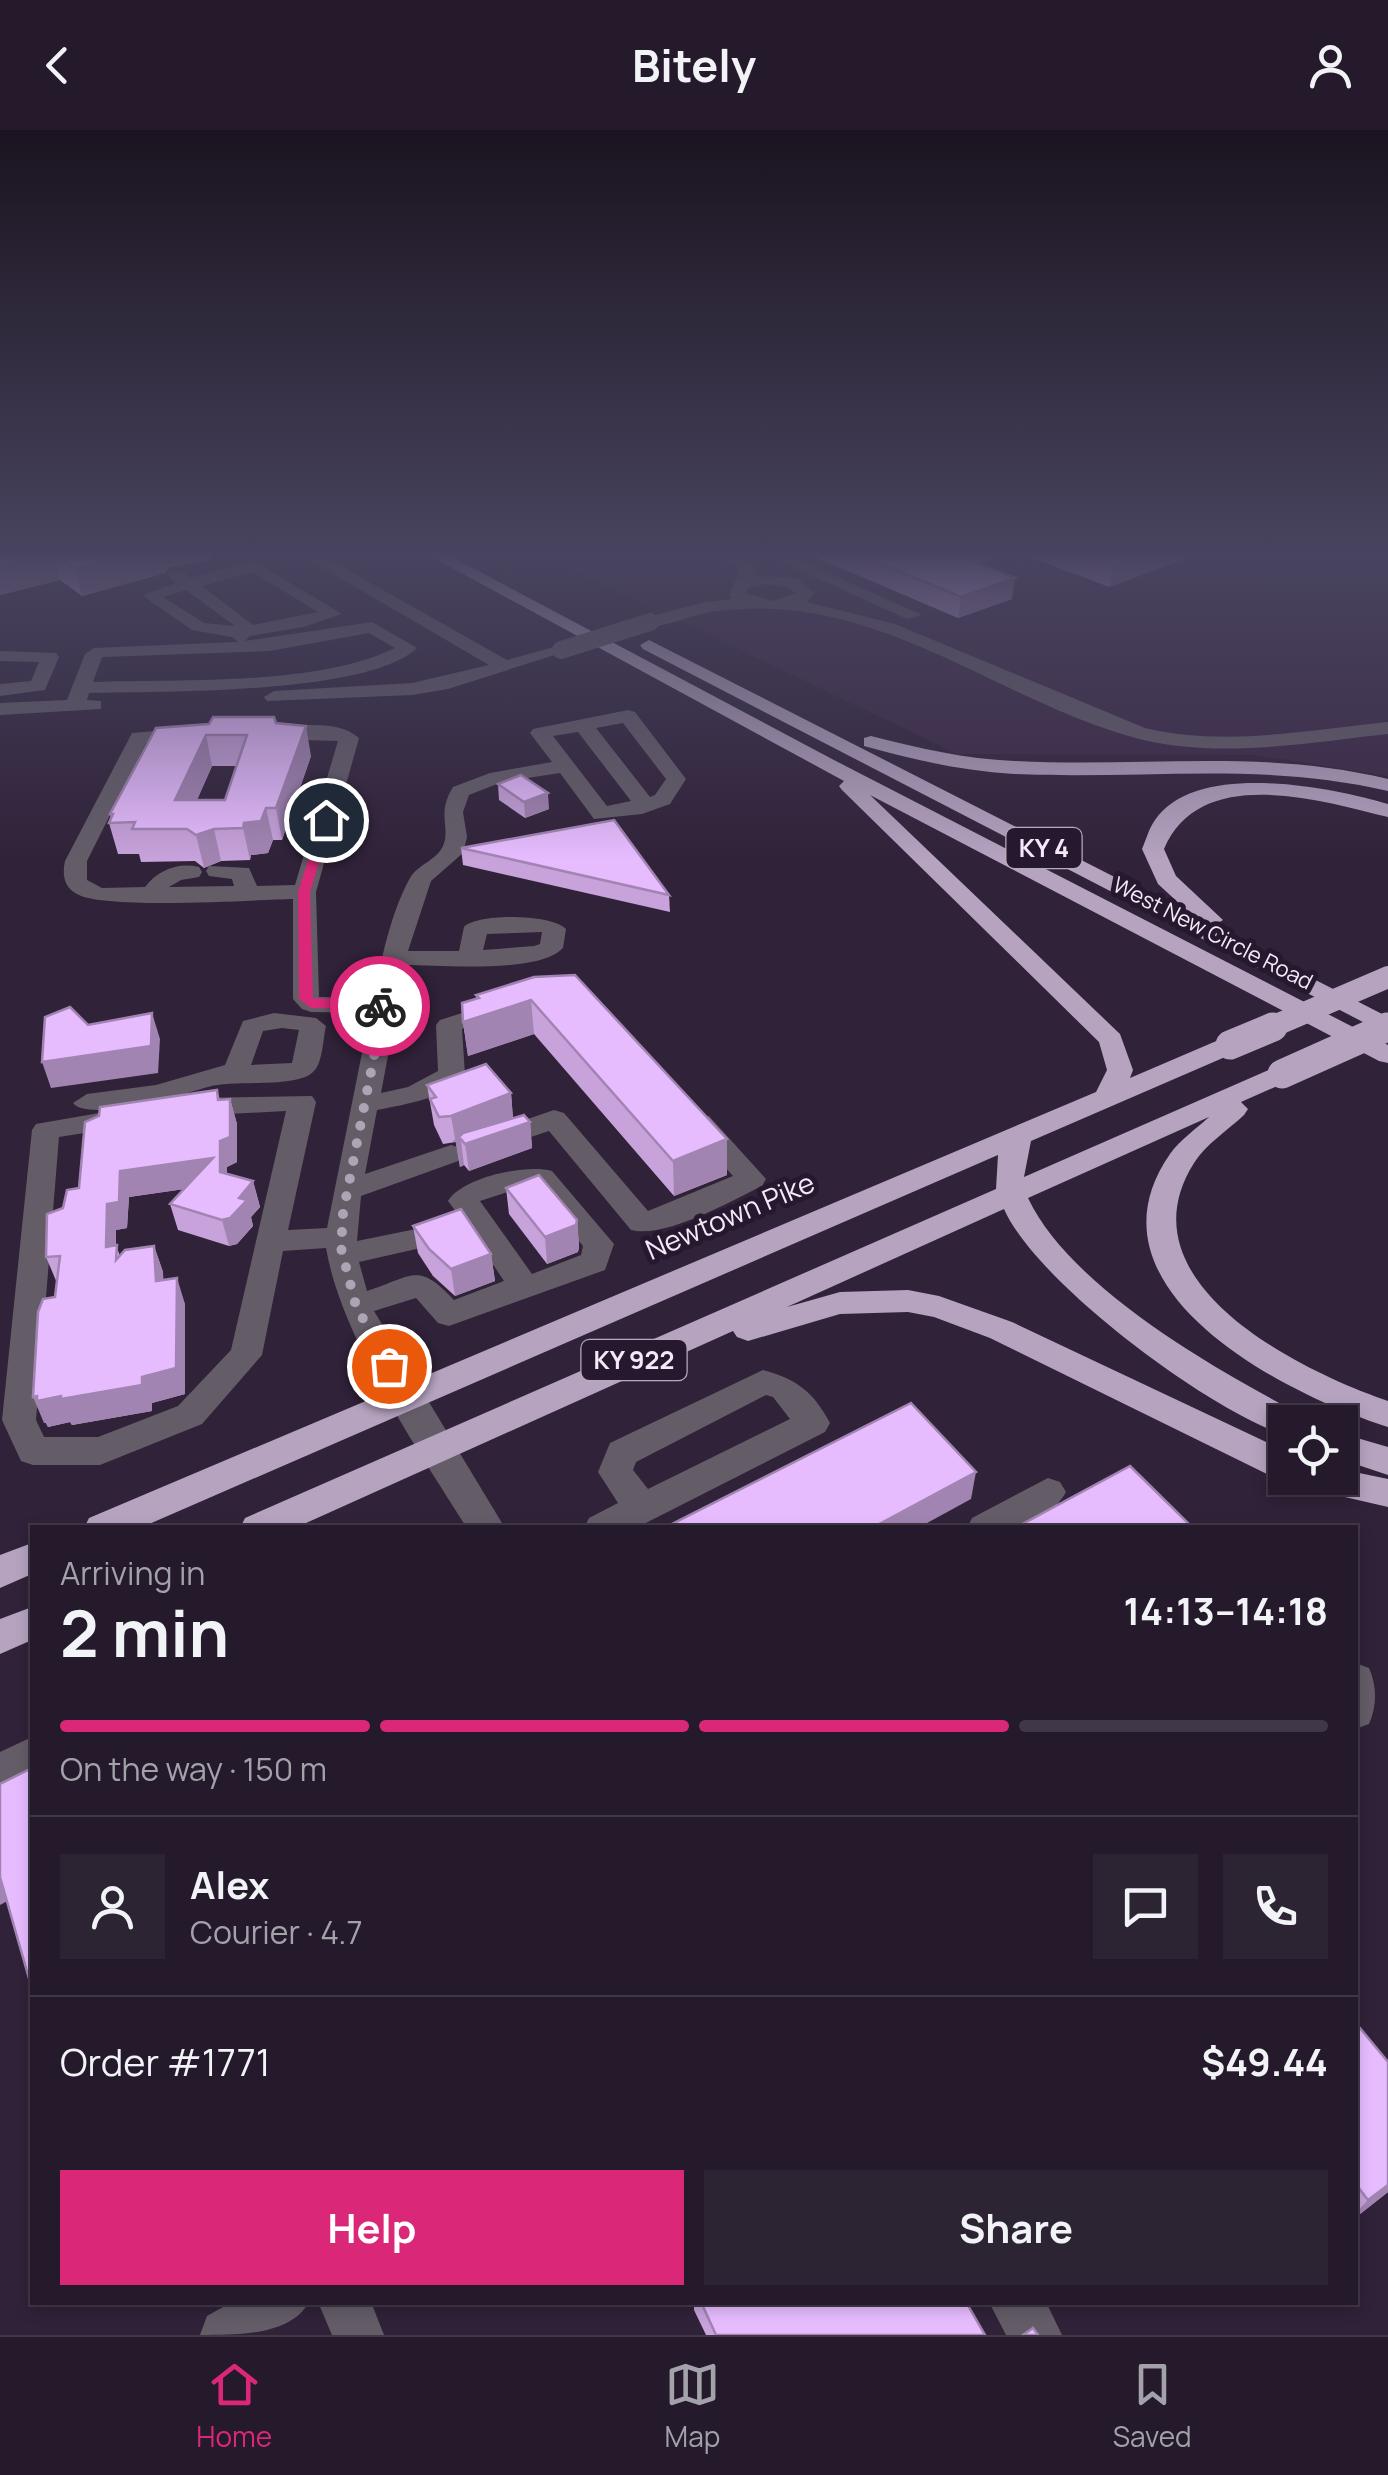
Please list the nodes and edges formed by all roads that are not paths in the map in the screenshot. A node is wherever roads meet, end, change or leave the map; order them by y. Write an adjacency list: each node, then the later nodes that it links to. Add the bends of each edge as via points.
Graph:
1 (226, 654): 15 (street)
2 (237, 654): 15 (street)
3 (248, 654): 15 (street)
4 (262, 654): 15 (street)
5 (398, 654): 15 (street, via 296,676)
6 (478, 654): 20 (street)
7 (485, 654): 16 (street)
8 (507, 654): 9 (street)
9 (538, 654)
10 (548, 654): 16 (street)
11 (620, 654): 28 (highway, West New Circle Road / KY 4)
12 (669, 654): 23 (highway, West New Circle Road / KY 4)
13 (964, 654): 19 (street)
14 (0, 656): 17 (street, via 49,655)
15 (235, 664): 20 (street, via 412,690); 21 (street); 21 (street)
16 (506, 666): 20 (street)
17 (44, 670): 18 (street); 22 (street, via 34,688)
18 (0, 672)
19 (1024, 676): 25 (street, via 1121,718 1176,732); 27 (street, via 1118,727 1176,740 1232,742)
20 (448, 683)
21 (81, 687): 24 (street)
22 (0, 690)
23 (788, 714): 30 (highway, via 904,752 992,769 1252,765); 41 (highway, West New Circle Road / KY 4)
24 (1, 718)
25 (1388, 718)
26 (583, 725): 29 (street, via 540,733); 31 (street); 31 (street, via 628,716 657,751 676,779 663,800)
27 (1388, 728)
28 (825, 764): 45 (highway, West New Circle Road / KY 4); 49 (highway, via 1111,1040 1120,1070)
29 (563, 766): 31 (street, via 602,814); 38 (street, via 460,791 452,812 452,853 421,878)
30 (1388, 785)
31 (642, 808)
32 (1388, 811): 41 (highway, via 1329,794 1255,790 1188,804 1155,834 1158,866 1182,897)
33 (217, 871): 36 (street, via 241,873)
34 (191, 872): 37 (street, via 160,880)
35 (304, 892): 36 (street); 37 (street, via 349,738 330,732 139,737 76,861 74,879 100,895); 44 (street)
36 (248, 893): 37 (street)
37 (152, 894)
38 (394, 955): 39 (street); 43 (street)
39 (470, 956)
40 (1388, 977): 49 (highway, Newtown Pike / KY 922, bridge)
41 (1299, 982): 45 (highway, West New Circle Road / KY 4)
42 (529, 1000): 50 (street, via 449,1025 452,1075 417,1093)
43 (384, 1006): 44 (street); 50 (street)
44 (308, 1013): 46 (street, via 252,1026); 46 (street, via 313,1026 304,1066 293,1073)
45 (1385, 1043): 47 (highway, KY 922, bridge)
46 (235, 1073): 51 (street)
47 (1282, 1074): 54 (highway, KY 922); 63 (highway, via 1207,1128 1168,1176 1161,1202 1166,1249 1188,1292 1240,1344 1321,1391)
48 (675, 1095): 53 (street, via 752,1179 642,1223 554,1119)
49 (1108, 1097): 52 (highway, Newtown Pike / KY 922)
50 (364, 1105): 53 (street)
51 (59, 1108)
52 (1020, 1132): 54 (highway); 61 (highway, Newtown Pike / KY 922)
53 (348, 1190): 57 (street)
54 (1011, 1194): 60 (highway, KY 922); 62 (highway, via 1047,1254 1086,1289)
55 (476, 1216): 57 (street, via 423,1238); 58 (street); 58 (street, via 463,1200 470,1194 542,1178 599,1244 594,1262 583,1268)
56 (270, 1241): 56 (street, via 246,1355 190,1415 100,1451 33,1452 19,1420 46,1130 218,1103 302,1102); 57 (street)
57 (342, 1246): 59 (street)
58 (523, 1285): 59 (street, via 449,1315 422,1285)
59 (356, 1306): 61 (street)
60 (574, 1388): 64 (highway, KY 922); 66 (highway, via 802,1310 908,1301 967,1315)
61 (406, 1396): 64 (street); 72 (highway, Newtown Pike / KY 922)
62 (1268, 1411)
63 (1388, 1414)
64 (437, 1451): 73 (highway, KY 922); 74 (street)
65 (1358, 1452): 67 (highway)
66 (1268, 1459)
67 (1388, 1461)
68 (1358, 1487): 70 (highway)
69 (1048, 1492): 76 (street)
70 (1388, 1493)
71 (642, 1508): 71 (street, via 676,1491 813,1423 784,1388 763,1382 622,1453 616,1472); 75 (street)
72 (109, 1525)
73 (265, 1525)
74 (485, 1525)
75 (608, 1525)
76 (990, 1525)
77 (30, 1559): 78 (highway)
78 (0, 1572)
79 (30, 1624): 80 (highway)
80 (0, 1637)
81 (30, 1757): 82 (street)
82 (0, 1774)
83 (278, 2305): 86 (street)
84 (345, 2305): 87 (street)
85 (1017, 2305): 88 (street)
86 (226, 2335)
87 (358, 2335)
88 (1036, 2335)

